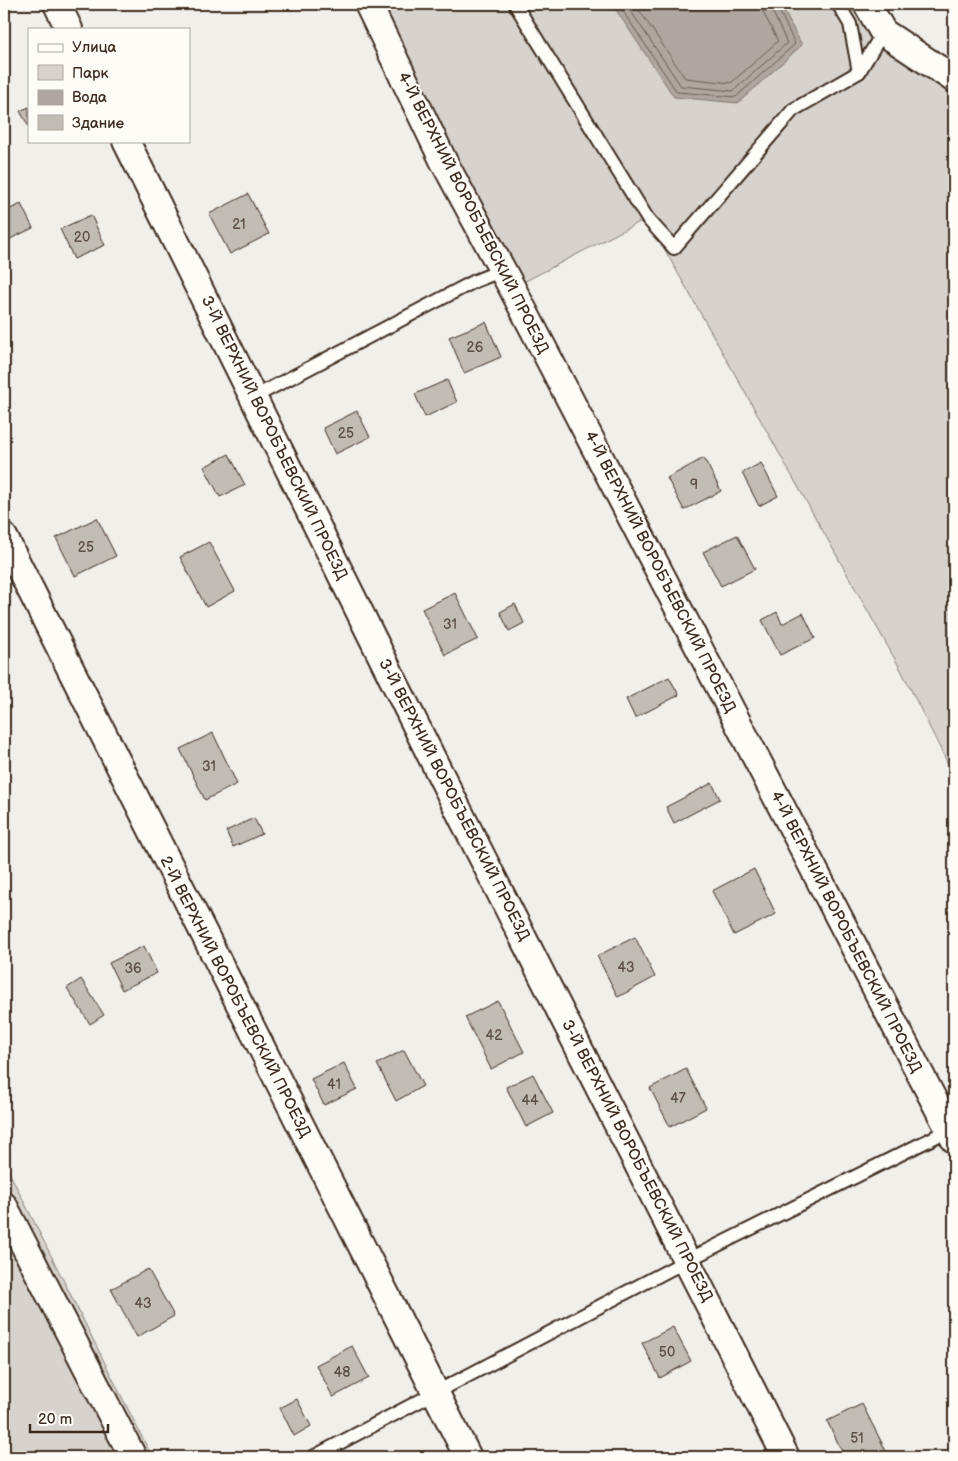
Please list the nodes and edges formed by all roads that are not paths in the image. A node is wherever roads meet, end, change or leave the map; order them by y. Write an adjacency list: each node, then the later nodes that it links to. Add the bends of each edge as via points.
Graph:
1 (56, 4): 6 (street)
2 (368, 4): 11 (street, 4-Й ВЕРХНИЙ ВОРОБЪЕВСКИЙ ПРОЕЗД, via 444,162)
3 (515, 4): 8 (lane, via 647,218 674,248 793,110)
4 (838, 4): 8 (lane, via 850,24)
5 (867, 4): 7 (street)
6 (68, 28)
7 (883, 32): 8 (lane); 9 (street)
8 (860, 72)
9 (954, 79)
10 (127, 142): 12 (street, 3-Й ВЕРХНИЙ ВОРОБЪЕВСКИЙ ПРОЕЗД)
11 (503, 270): 12 (lane, via 475,281); 14 (street, 4-Й ВЕРХНИЙ ВОРОБЪЕВСКИЙ ПРОЕЗД)
12 (254, 396): 16 (street, 3-Й ВЕРХНИЙ ВОРОБЪЕВСКИЙ ПРОЕЗД, via 433,760)
13 (4, 537): 17 (street, 2-Й ВЕРХНИЙ ВОРОБЪЕВСКИЙ ПРОЕЗД)
14 (952, 1134): 16 (lane)
15 (4, 1206): 18 (street)
16 (688, 1260): 17 (lane); 21 (street, 3-Й ВЕРХНИЙ ВОРОБЪЕВСКИЙ ПРОЕЗД)
17 (434, 1392): 19 (lane); 20 (street, 2-Й ВЕРХНИЙ ВОРОБЪЕВСКИЙ ПРОЕЗД)
18 (133, 1457)
19 (313, 1457)
20 (468, 1457)
21 (786, 1457)

